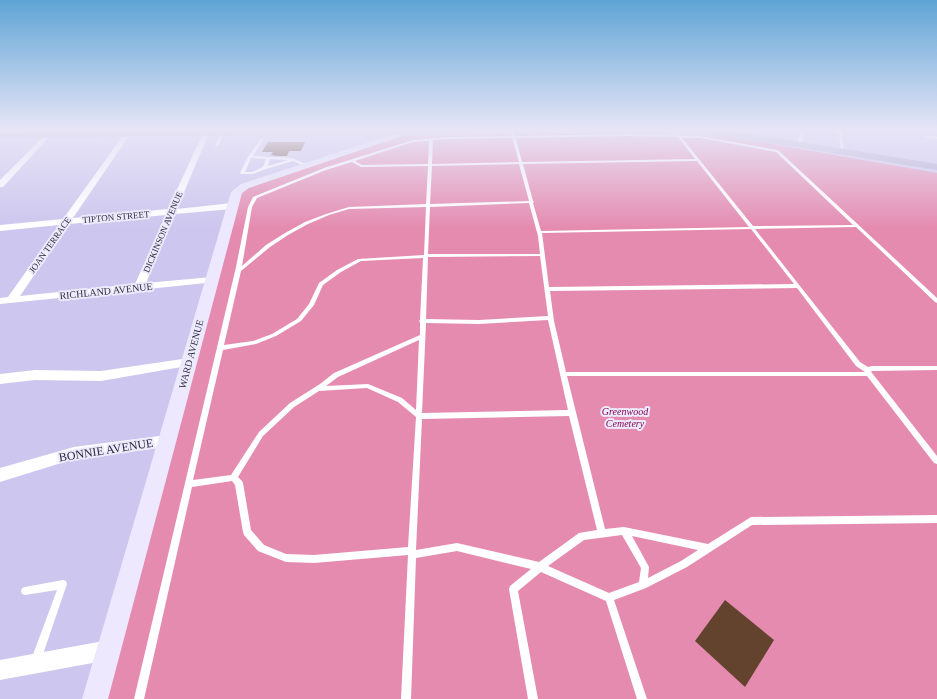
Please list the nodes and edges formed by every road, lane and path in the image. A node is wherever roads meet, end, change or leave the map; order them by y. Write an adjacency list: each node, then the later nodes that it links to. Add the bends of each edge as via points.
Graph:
1 (21, 163): 17 (street)
2 (108, 163): 22 (street, JOAN TERRACE)
3 (193, 163): 21 (street, DICKINSON AVENUE)
4 (247, 163): 16 (lane, via 242,173 253,173)
5 (267, 163): 16 (lane)
6 (302, 163): 16 (lane); 20 (street, WARD AVENUE, via 240,189)
7 (344, 163): 29 (lane, via 255,197 250,207)
8 (356, 163): 14 (lane, via 361,166)
9 (582, 163): 13 (lane)
10 (700, 163): 25 (lane)
11 (789, 163): 23 (lane)
12 (910, 163): 15 (main road)
13 (521, 164): 14 (lane); 18 (lane)
14 (429, 165): 19 (lane)
15 (937, 167)
16 (265, 168)
17 (0, 185)
18 (532, 202): 19 (lane); 26 (lane)
19 (427, 205): 28 (lane); 29 (lane, via 348,208 332,212 281,237)
20 (232, 206): 21 (street, TIPTON STREET); 30 (street, WARD AVENUE)
21 (172, 212): 22 (street, TIPTON STREET); 32 (street, DICKINSON AVENUE)
22 (66, 222): 24 (street, TIPTON STREET); 34 (street, JOAN TERRACE)
23 (857, 226): 25 (lane); 36 (lane)
24 (0, 228)
25 (752, 228): 26 (lane); 31 (lane)
26 (539, 232): 27 (lane)
27 (543, 255): 28 (lane); 33 (lane)
28 (425, 256): 38 (lane); 40 (lane, via 369,258 352,263 321,284 311,305 299,320 254,343)
29 (239, 270): 40 (lane)
30 (212, 280): 32 (street, RICHLAND AVENUE); 41 (street, WARD AVENUE)
31 (798, 286): 33 (lane); 43 (lane, via 858,364)
32 (139, 287): 34 (street, RICHLAND AVENUE)
33 (547, 289): 37 (lane)
34 (11, 300): 35 (street, RICHLAND AVENUE)
35 (0, 301)
36 (937, 301)
37 (551, 318): 38 (lane, via 479,322); 44 (lane)
38 (422, 321): 39 (lane)
39 (422, 336): 46 (lane, via 336,375); 48 (lane)
40 (221, 348): 53 (lane)
41 (189, 362): 45 (street, via 101,376 36,375); 49 (street, WARD AVENUE)
42 (937, 368): 43 (lane, via 872,368)
43 (868, 372): 44 (lane); 50 (lane)
44 (563, 374): 47 (lane)
45 (0, 379)
46 (318, 389): 48 (lane, via 368,386 400,400); 52 (lane, via 292,405 260,434)
47 (572, 413): 48 (lane); 56 (lane)
48 (419, 416): 58 (lane)
49 (167, 441): 51 (street, BONNIE AVENUE, via 74,453); 63 (street, WARD AVENUE)
50 (937, 461)
51 (0, 475)
52 (233, 478): 53 (lane); 58 (lane, via 240,483 247,532 261,548 286,558 314,559)
53 (189, 484): 67 (lane)
54 (937, 519): 57 (lane, via 751,521)
55 (624, 531): 56 (lane); 57 (lane); 60 (lane, via 645,567)
56 (602, 534): 59 (lane, via 582,536)
57 (708, 548): 60 (lane, via 684,564)
58 (412, 553): 59 (lane, via 457,547); 68 (lane)
59 (540, 567): 62 (lane); 69 (lane, via 513,589)
60 (643, 585): 62 (lane)
61 (25, 591): 64 (lane, via 63,584)
62 (610, 598): 70 (lane)
63 (109, 650): 64 (street); 66 (street, WARD AVENUE)
64 (35, 663): 65 (street)
65 (0, 670)
66 (95, 699)
67 (139, 699)
68 (406, 699)
69 (533, 699)
70 (642, 699)

